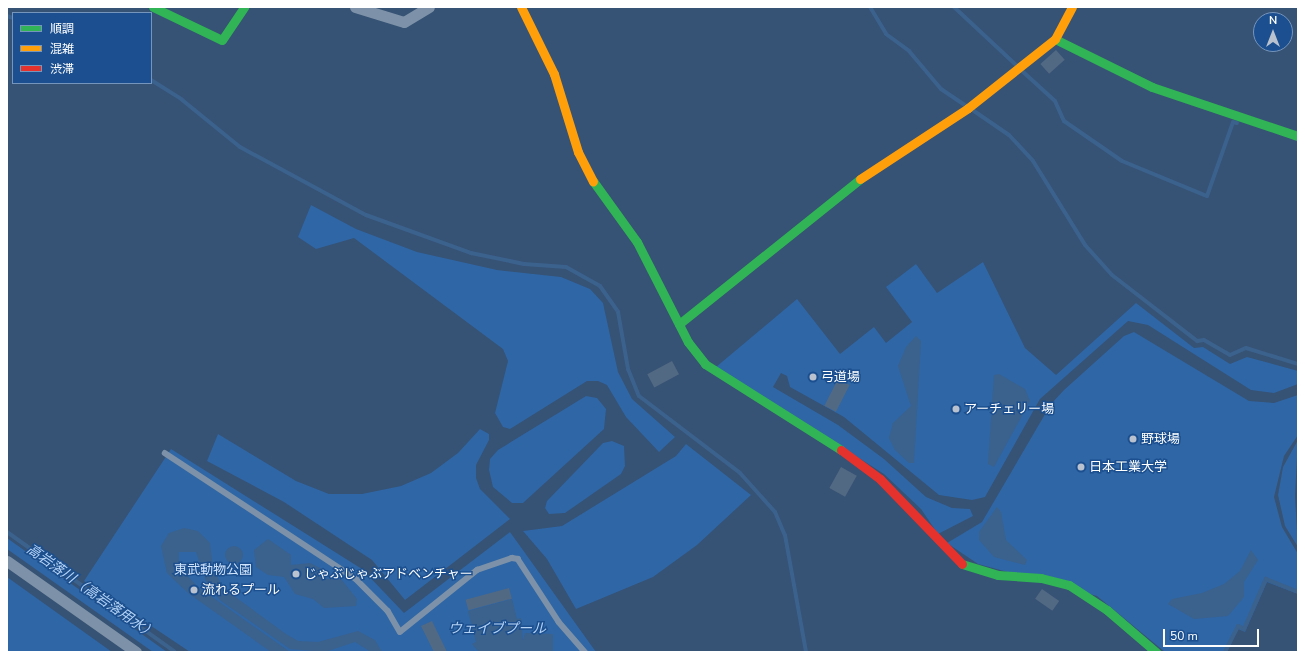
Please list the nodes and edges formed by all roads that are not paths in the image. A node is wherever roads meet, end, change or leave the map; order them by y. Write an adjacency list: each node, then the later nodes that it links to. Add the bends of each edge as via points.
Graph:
1 (153, 7): 2 (street, via 222,40)
2 (244, 7)
3 (355, 7): 4 (street, via 404,22)
4 (429, 7)
5 (521, 7): 9 (street, via 554,74 578,152 591,179 638,242)
6 (1072, 7): 7 (street)
7 (1056, 39): 8 (street, via 1158,89); 9 (street, via 968,108 860,179)
8 (1298, 136)
9 (679, 324): 14 (street, via 688,342 705,364 821,435 880,479 962,564 998,575 1041,578 1069,585 1107,610)
10 (165, 453): 13 (lane, via 356,579 388,611 400,632 477,570 512,558 518,560 558,622)
11 (7, 561): 12 (street)
12 (136, 652)
13 (585, 652)
14 (1156, 652)

